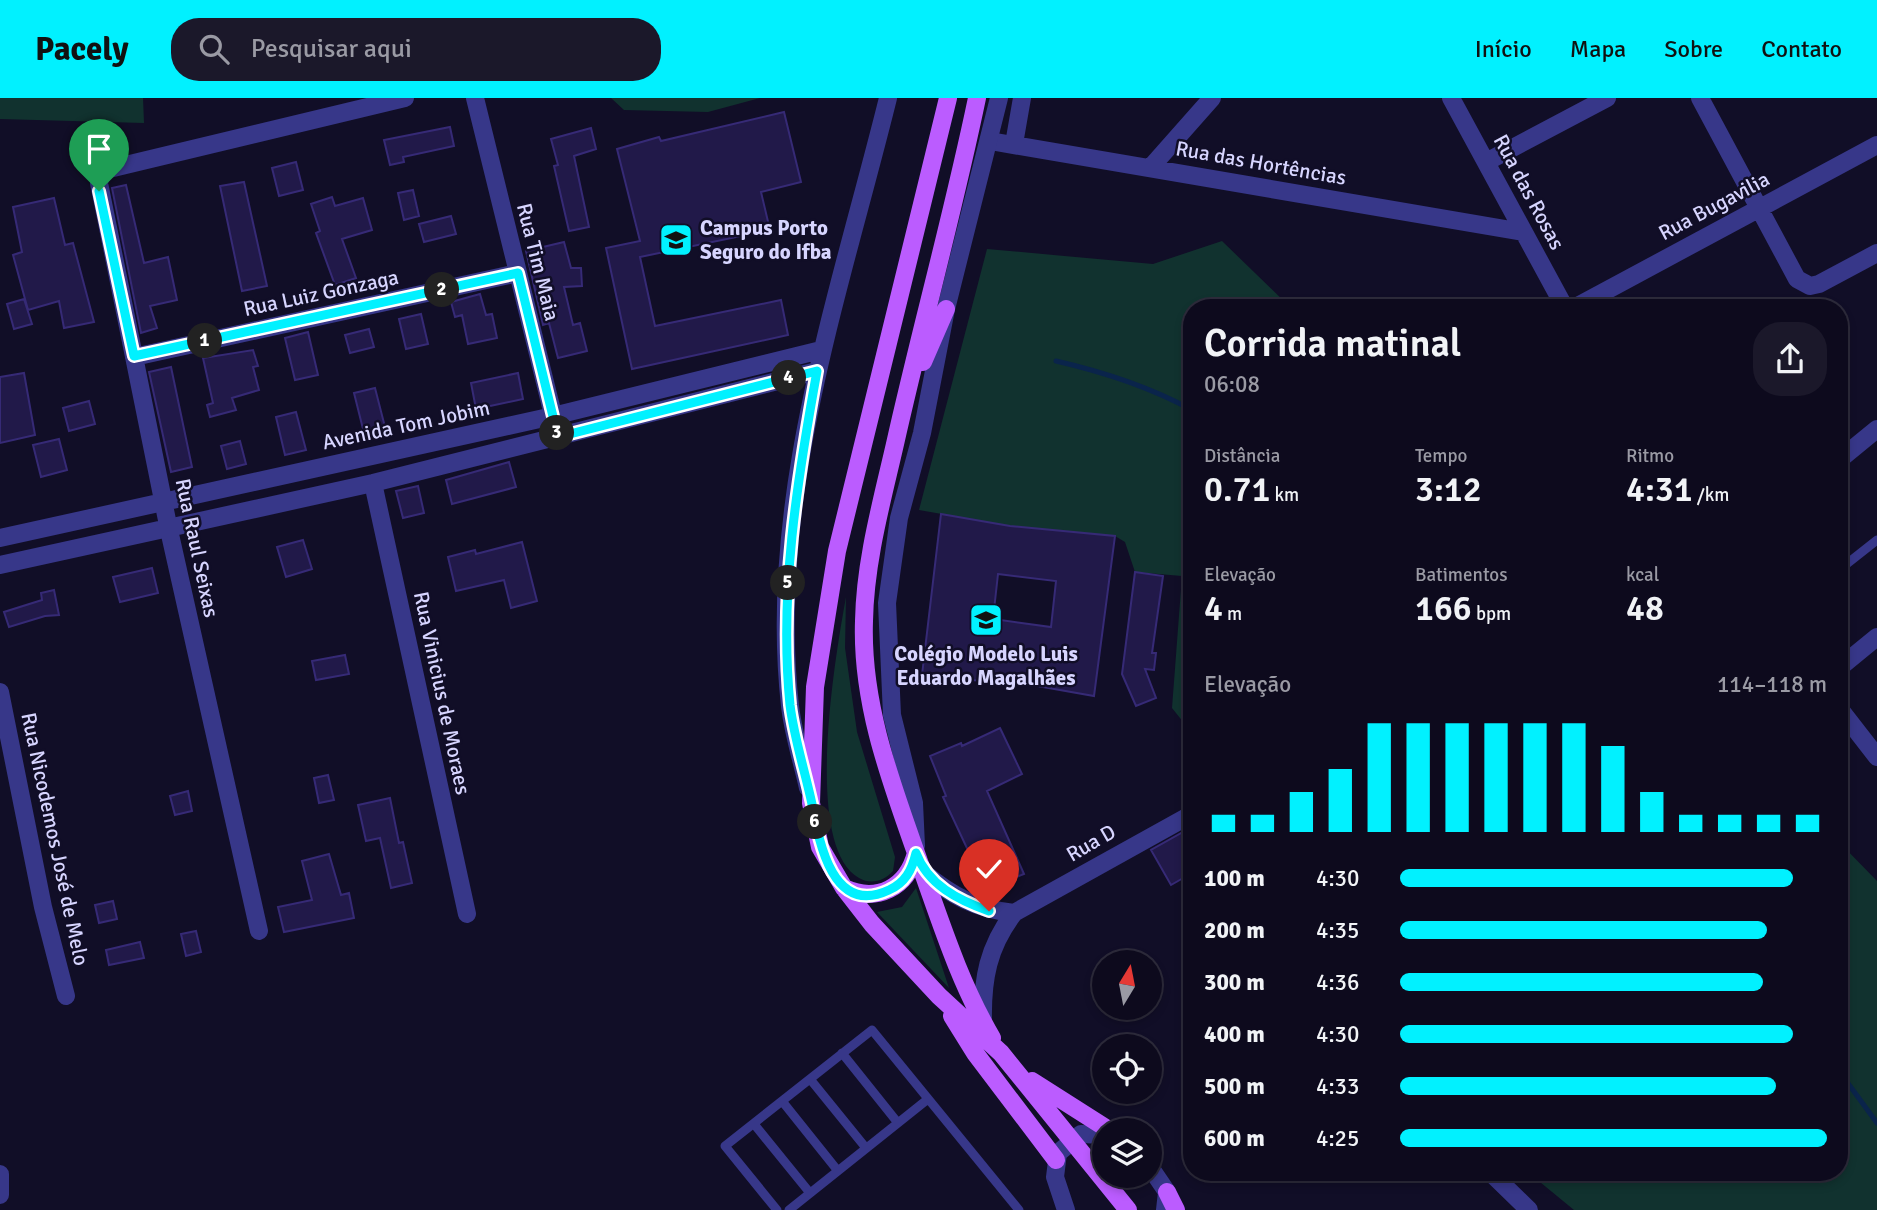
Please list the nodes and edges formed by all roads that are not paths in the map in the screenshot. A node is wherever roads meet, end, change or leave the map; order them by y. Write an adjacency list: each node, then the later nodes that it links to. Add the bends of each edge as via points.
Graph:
1 (405, 98): 25 (street, Rua Raul Seixas, via 101,174 99,191)
2 (475, 98): 20 (street, Rua Tim Maia)
3 (888, 98): 24 (street)
4 (948, 98): 48 (main road, via 837,551 816,687)
5 (977, 98): 27 (main road)
6 (999, 98): 12 (street)
7 (1022, 98): 13 (street)
8 (1212, 98): 16 (street)
9 (1451, 98): 15 (street, Rua das Rosas)
10 (1607, 98): 15 (street)
11 (1700, 98): 17 (street)
12 (990, 141): 13 (street, Rua das Hortências); 23 (street)
13 (1014, 144): 16 (street, Rua das Hortências)
14 (1877, 145): 17 (street, Rua Bugavilia)
15 (1488, 161): 18 (street, Rua das Rosas)
16 (1151, 167): 18 (street, Rua das Hortências)
17 (1758, 207): 19 (street, via 1789,267 1804,284 1819,284); 22 (street, Rua Bugavilia)
18 (1524, 232): 21 (street, Rua das Rosas)
19 (1877, 253)
20 (518, 273): 25 (street, Rua Luiz Gonzaga); 28 (street, Rua Tim Maia)
21 (1560, 299)
22 (1590, 299)
23 (946, 309): 27 (main road); 50 (street, via 922,433 899,518 887,603 892,715 914,803)
24 (821, 350): 26 (street); 28 (street, Avenida Tom Jobim)
25 (134, 356): 34 (street, Rua Raul Seixas)
26 (817, 371): 30 (street); 48 (street, via 799,475 786,645 790,707)
27 (903, 407): 50 (main road, via 879,515 864,620 874,723)
28 (553, 416): 30 (street, Rua Tim Maia); 32 (street, Avenida Tom Jobim)
29 (1876, 430): 31 (street)
30 (558, 437): 33 (street)
31 (1848, 453)
32 (381, 454): 33 (street, Rua Vinicius de Moraes); 34 (street, Avenida Tom Jobim)
33 (380, 481): 35 (street); 54 (street, Rua Vinicius de Moraes)
34 (163, 501): 35 (street, Rua Raul Seixas); 36 (street, Avenida Tom Jobim)
35 (169, 530): 39 (street); 55 (street, Rua Raul Seixas)
36 (22, 533): 37 (street, Avenida Tom Jobim); 39 (street)
37 (0, 538)
38 (1877, 540): 40 (lane)
39 (28, 559): 41 (street)
40 (1848, 563)
41 (0, 565)
42 (1877, 638): 43 (street)
43 (1848, 661)
44 (0, 692): 45 (street, Rua Nicodemos José de Melo)
45 (2, 718): 56 (street, Rua Nicodemos José de Melo)
46 (1848, 720): 47 (street)
47 (1877, 757)
48 (811, 803): 52 (main road, via 820,847)
49 (1183, 819): 53 (street, Rua D)
50 (916, 853): 51 (main road); 52 (main road, via 913,866 896,887 870,895)
51 (923, 872): 53 (street, via 964,902); 58 (main road, via 952,958)
52 (844, 888): 57 (main road)
53 (1014, 913): 58 (street, Rua D, via 989,953)
54 (467, 914)
55 (259, 931)
56 (66, 996)
57 (939, 996): 60 (main road); 71 (main road, via 975,1053)
58 (983, 1022): 60 (main road)
59 (842, 1053): 62 (lane); 63 (lane, via 872,1030); 66 (lane)
60 (1001, 1053): 61 (main road)
61 (1019, 1073): 65 (main road); 69 (main road)
62 (810, 1079): 64 (lane); 70 (lane)
63 (928, 1099): 66 (lane); 80 (lane)
64 (782, 1101): 67 (lane); 72 (lane)
65 (1092, 1119)
66 (898, 1123): 70 (lane)
67 (754, 1124): 75 (lane); 78 (lane, via 725,1146)
68 (1092, 1134): 69 (street)
69 (1073, 1139): 71 (street, via 1062,1147); 82 (main road)
70 (866, 1148): 72 (lane)
71 (1056, 1160): 81 (street, via 1055,1177)
72 (838, 1171): 75 (lane)
73 (0, 1174): 76 (street)
74 (1499, 1181): 84 (street)
75 (810, 1193): 79 (lane)
76 (0, 1195)
77 (1166, 1201): 83 (main road)
78 (777, 1210)
79 (789, 1210)
80 (1019, 1210)
81 (1066, 1210)
82 (1128, 1210)
83 (1176, 1210)
84 (1529, 1210)

